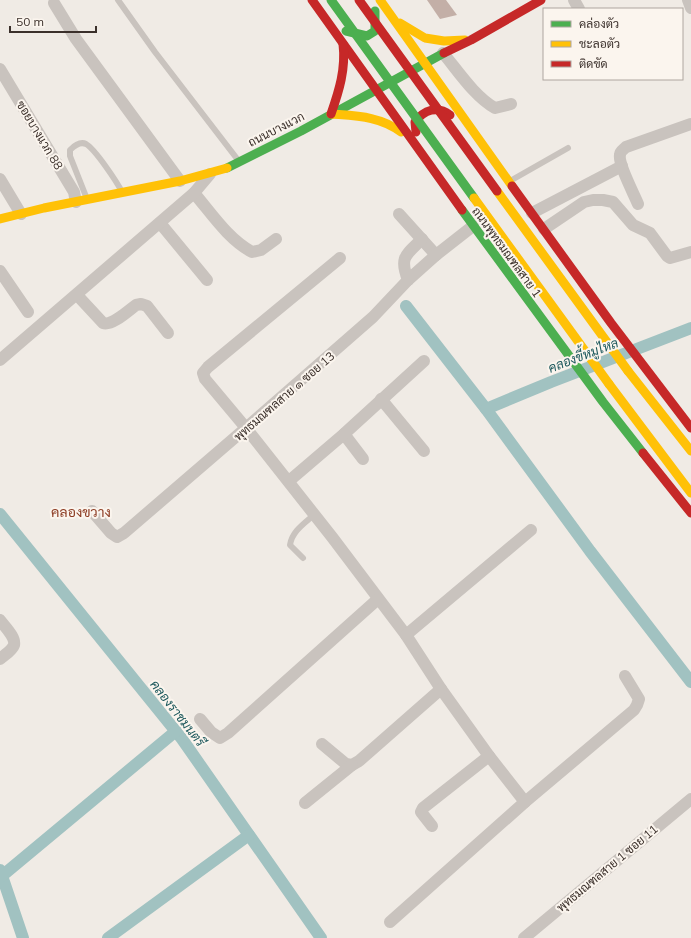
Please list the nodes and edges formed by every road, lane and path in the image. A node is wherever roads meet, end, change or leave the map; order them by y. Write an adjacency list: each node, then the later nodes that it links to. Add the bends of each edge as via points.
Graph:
1 (118, 0): 24 (lane)
2 (313, 0): 5 (main road, via 348,32 367,36 375,31 375,7); 13 (main road, ถนนพุทธมณฑลสาย 1)
3 (331, 0): 63 (main road, ถนนพุทธมณฑลสาย 1, bridge)
4 (360, 0): 60 (main road, bridge, via 628,371)
5 (371, 0)
6 (380, 0): 11 (main road)
7 (688, 0): 10 (street)
8 (538, 1): 12 (main road, ถนนบางแวก)
9 (54, 3): 29 (street, via 76,39)
10 (691, 8)
11 (394, 20): 12 (main road, via 425,38 444,41); 15 (main road)
12 (471, 40): 14 (main road, ถนนบางแวก)
13 (342, 42): 17 (main road, ถนนพุทธมณฑลสาย 1); 19 (main road, via 345,55 343,75)
14 (443, 54): 15 (main road, ถนนบางแวก); 18 (street, via 489,104 495,108)
15 (424, 62): 17 (main road, ถนนบางแวก); 23 (main road)
16 (0, 69): 33 (street, ซอยบางแวก 88, via 74,192)
17 (375, 89): 19 (main road, ถนนบางแวก); 21 (main road, ถนนพุทธมณฑลสาย 1)
18 (511, 104)
19 (331, 114): 21 (main road, via 378,119 392,125); 24 (main road, ถนนบางแวก)
20 (691, 124): 25 (street, via 626,147 619,156)
21 (413, 143): 27 (main road, ถนนพุทธมณฑลสาย 1)
22 (568, 148): 30 (lane)
23 (485, 149): 27 (main road, via 447,112 424,112 415,122 416,132); 30 (main road)
24 (239, 162): 26 (main road, ถนนบางแวก)
25 (622, 166): 34 (street); 35 (street)
26 (210, 174): 29 (main road, ถนนบางแวก); 32 (street)
27 (437, 176): 40 (main road, ถนนพุทธมณฑลสาย 1)
28 (0, 179): 36 (street)
29 (180, 181): 31 (main road, ถนนบางแวก)
30 (508, 181): 35 (main road)
31 (122, 193): 33 (main road, ถนนบางแวก); 33 (lane, via 96,154 86,144 81,143 74,145 70,150 70,156)
32 (194, 193): 39 (street); 42 (street, via 234,240 248,250 261,250)
33 (82, 201): 36 (main road, ถนนบางแวก)
34 (638, 204)
35 (532, 213): 41 (main road)
36 (21, 214): 38 (main road, ถนนบางแวก)
37 (399, 214): 43 (street)
38 (0, 219)
39 (160, 223): 48 (street); 50 (street)
40 (473, 226): 45 (street, พุทธมณฑลสาย ๑ ซอย 13); 65 (main road, ถนนพุทธมณฑลสาย 1, via 553,335)
41 (544, 229): 44 (street, via 584,202 603,200 613,202 633,225 650,233 670,258); 57 (main road)
42 (276, 239)
43 (422, 239): 45 (street); 49 (street, via 403,261)
44 (691, 252)
45 (436, 255): 49 (street, พุทธมณฑลสาย ๑ ซอย 13)
46 (340, 258): 56 (street, via 203,373 205,379)
47 (0, 271): 51 (street)
48 (206, 280)
49 (408, 280): 56 (street, พุทธมณฑลสาย ๑ ซอย 13, via 373,317)
50 (77, 295): 52 (street, via 106,324 136,305 147,306); 53 (street)
51 (28, 312)
52 (168, 333)
53 (0, 360)
54 (424, 361): 55 (street)
55 (382, 399): 58 (street); 59 (street)
56 (246, 428): 62 (street); 64 (street, พุทธมณฑลสาย ๑ ซอย 13, via 130,528 117,536 111,534)
57 (691, 428)
58 (344, 434): 61 (street); 62 (street)
59 (424, 452)
60 (691, 452)
61 (363, 459)
62 (289, 481): 66 (street)
63 (691, 493)
64 (92, 510)
65 (691, 513)
66 (315, 514): 68 (lane, via 291,539 290,544); 69 (street)
67 (531, 530): 71 (street)
68 (303, 558)
69 (378, 599): 71 (street); 75 (street, via 228,733 220,738)
70 (0, 620): 72 (street, via 13,639 14,645)
71 (406, 635): 74 (street)
72 (0, 659)
73 (625, 676): 80 (street, via 639,699 634,710)
74 (441, 689): 77 (street); 78 (street)
75 (200, 719)
76 (322, 744): 78 (street, via 346,764)
77 (489, 756): 80 (street); 82 (street, via 423,808 421,812)
78 (352, 765): 81 (street)
79 (691, 799): 84 (street, พุทธมณฑลสาย 1 ซอย 11)
80 (525, 802): 83 (street)
81 (305, 803)
82 (432, 826)
83 (390, 922)
84 (524, 938)

